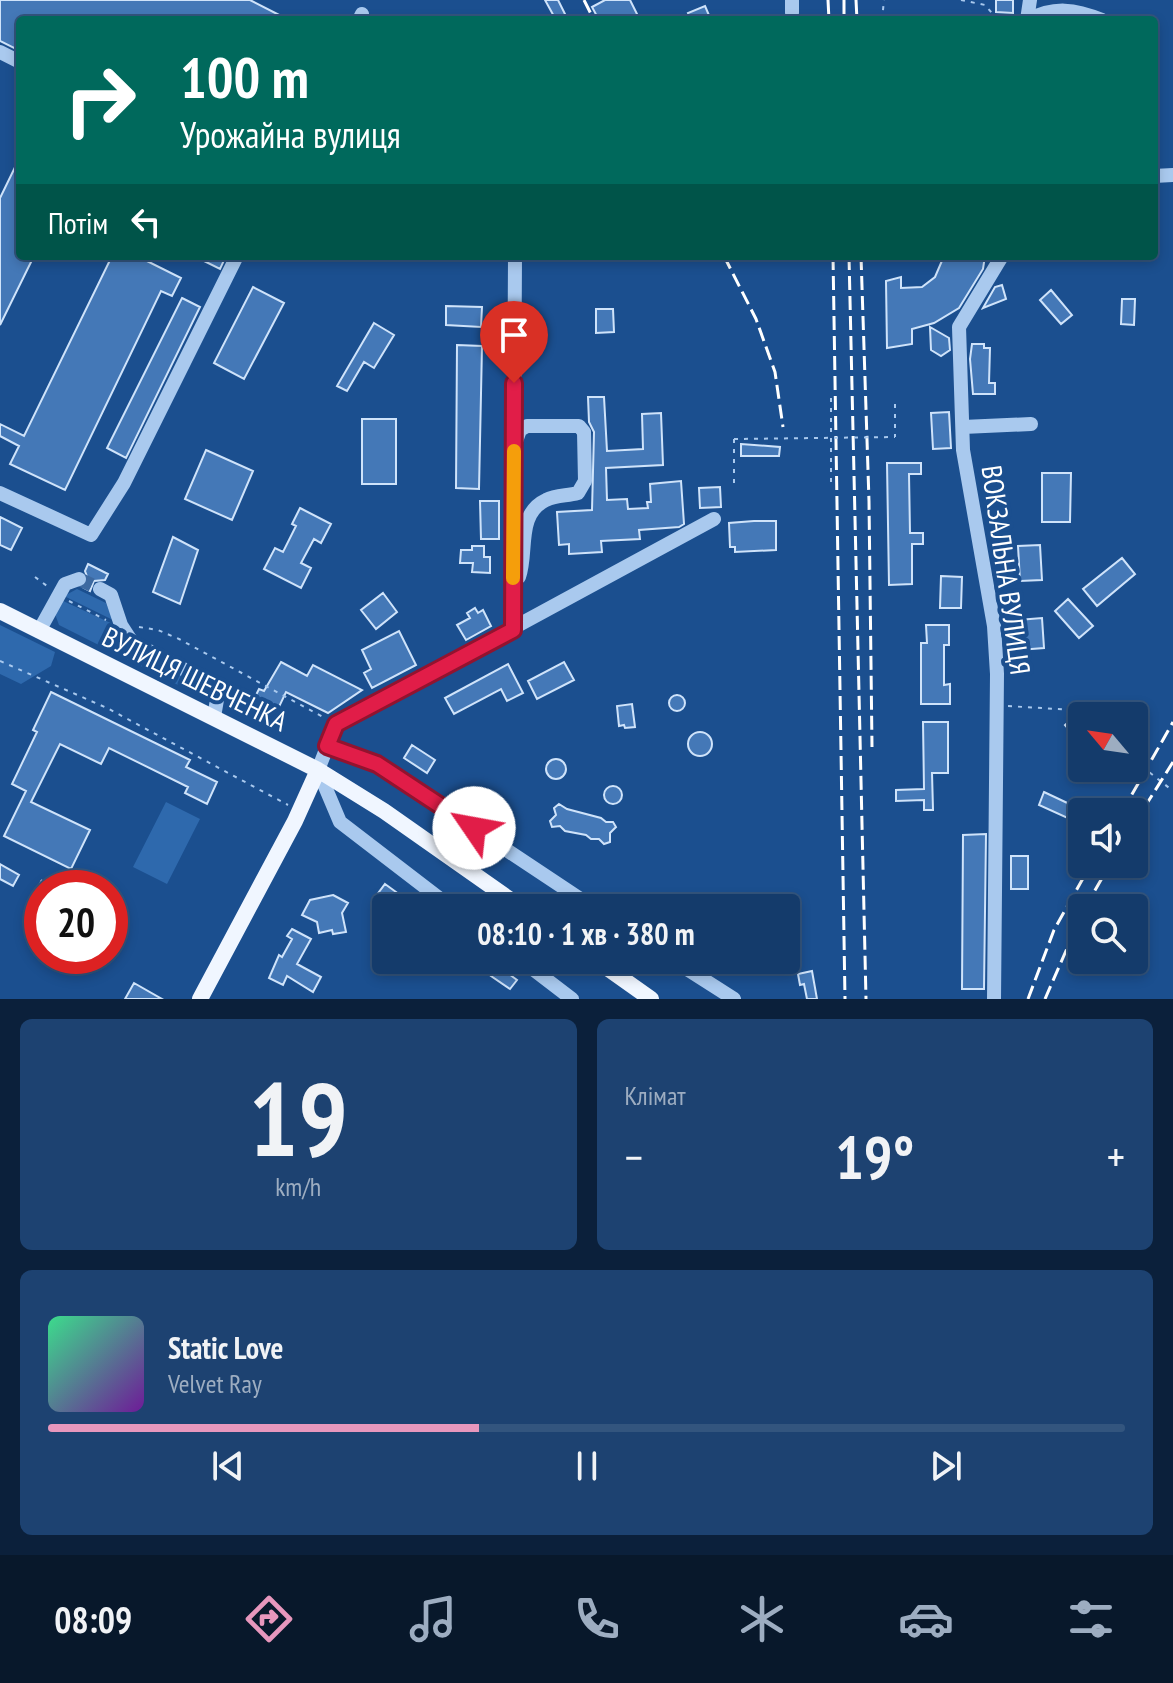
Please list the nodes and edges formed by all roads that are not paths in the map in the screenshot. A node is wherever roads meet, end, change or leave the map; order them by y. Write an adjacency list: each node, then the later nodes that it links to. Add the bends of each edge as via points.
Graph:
1 (1066, 5): 2 (street); 3 (street)
2 (1035, 16)
3 (1092, 16)
4 (235, 260): 10 (street, via 124,483 91,535)
5 (515, 260): 9 (street)
6 (1000, 260): 8 (street, ВОКЗАЛЬНА ВУЛИЦЯ, via 959,327)
7 (1031, 424): 8 (street)
8 (963, 427): 31 (street, ВОКЗАЛЬНА ВУЛИЦЯ, via 994,626)
9 (514, 447): 13 (street); 13 (street, via 527,426 577,425 584,432 585,481 578,493 543,501 529,516 522,567)
10 (0, 493)
11 (714, 519): 16 (street)
12 (79, 579): 17 (street, via 65,584)
13 (513, 588): 16 (street)
14 (100, 589): 18 (street, via 111,595 132,642 219,688)
15 (0, 611): 17 (main road, ВУЛИЦЯ ШЕВЧЕНКА)
16 (513, 630): 19 (street, via 336,724)
17 (39, 631): 18 (main road, ВУЛИЦЯ ШЕВЧЕНКА)
18 (214, 717): 20 (main road, ВУЛИЦЯ ШЕВЧЕНКА)
19 (327, 746): 20 (street); 23 (street, via 377,764)
20 (318, 770): 21 (street, via 340,822); 22 (main road, ВУЛИЦЯ ШЕВЧЕНКА); 27 (main road)
21 (434, 894)
22 (502, 894)
23 (573, 894)
24 (539, 974): 28 (street)
25 (616, 974): 29 (main road)
26 (695, 974): 30 (street)
27 (207, 996)
28 (572, 999)
29 (651, 999)
30 (734, 999)
31 (994, 999)

